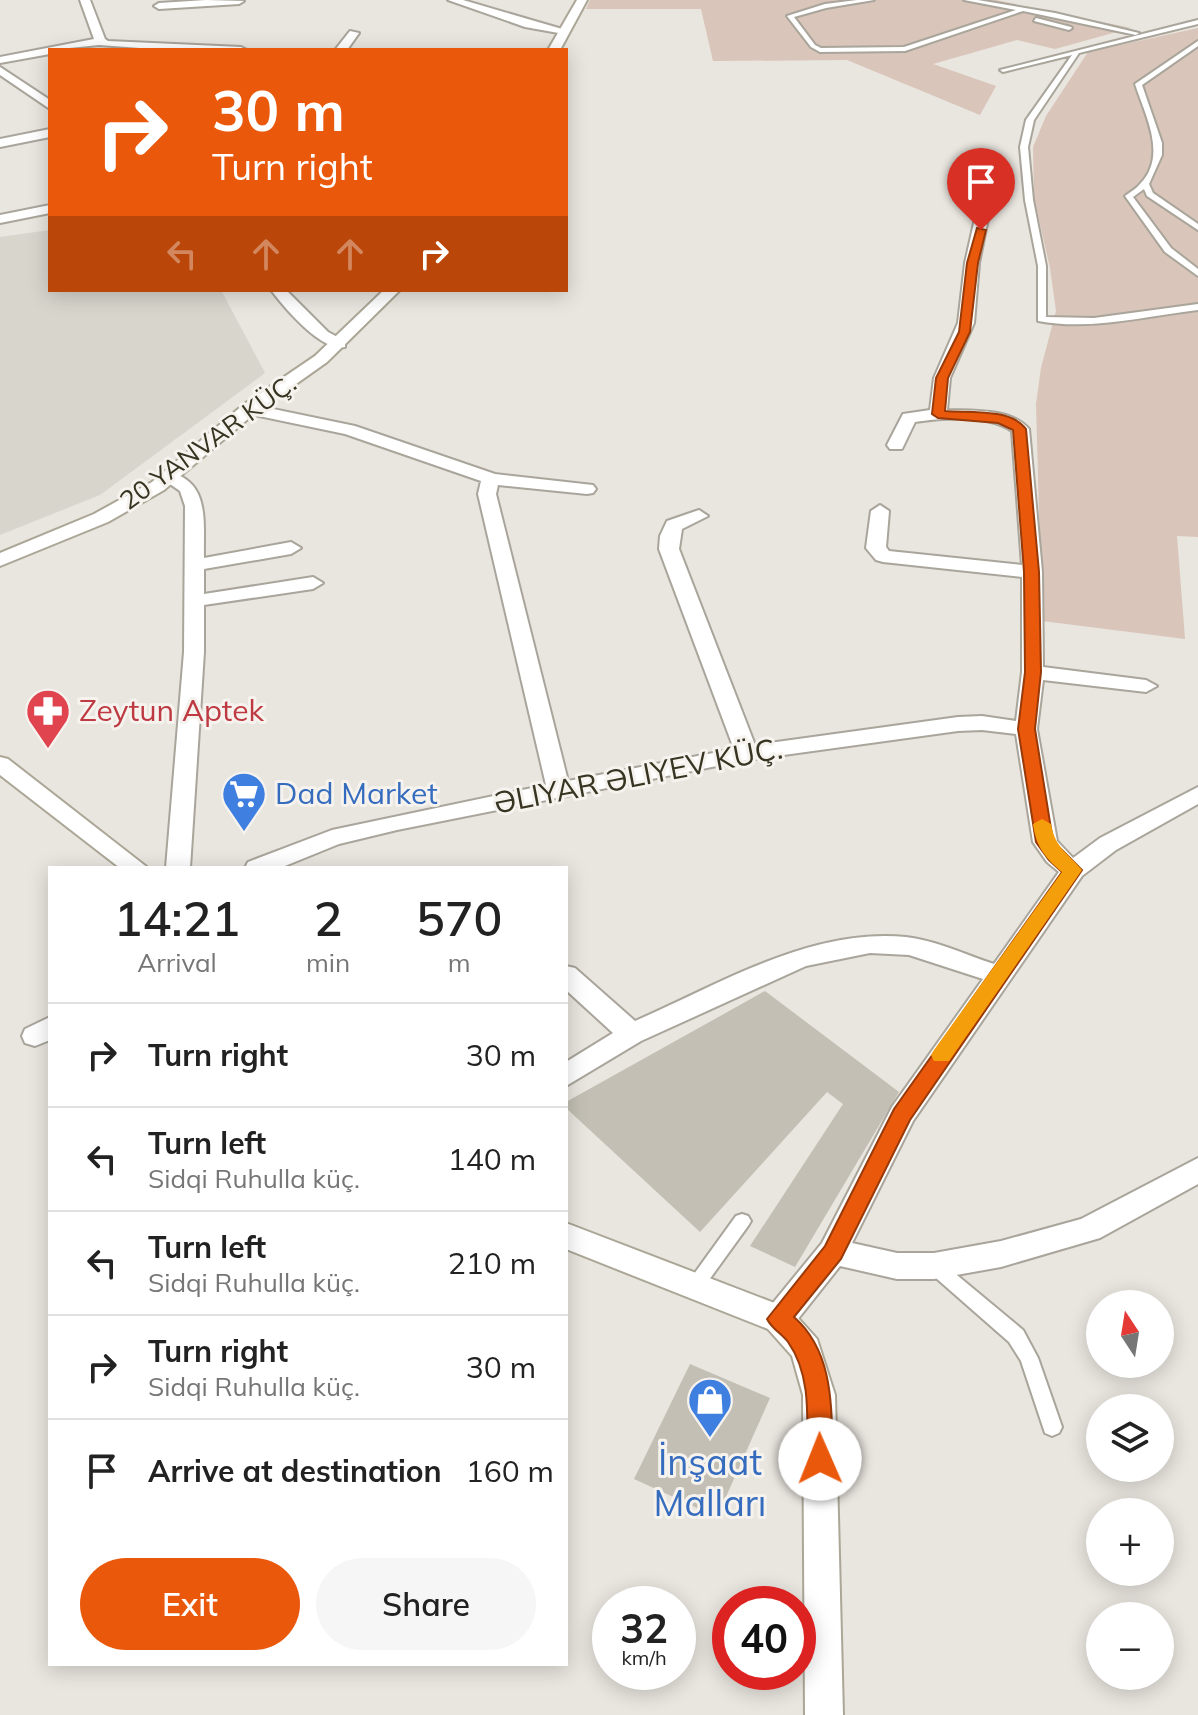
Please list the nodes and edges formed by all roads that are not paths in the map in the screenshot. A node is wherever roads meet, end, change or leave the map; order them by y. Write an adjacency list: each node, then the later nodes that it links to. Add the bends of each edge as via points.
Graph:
1 (85, 0): 15 (street)
2 (453, 0): 11 (street)
3 (582, 0): 11 (street)
4 (871, 0): 7 (lane, via 790,16 813,46 830,52 905,49)
5 (967, 0): 7 (lane)
6 (239, 1): 8 (street)
7 (1016, 12): 10 (lane); 13 (lane)
8 (160, 14): 16 (street)
9 (1196, 24): 13 (lane)
10 (1069, 28)
11 (564, 31): 20 (street)
12 (354, 33): 19 (street)
13 (1141, 34): 21 (lane)
14 (1198, 43): 29 (lane, via 1138,84 1158,143)
15 (106, 45): 16 (street); 17 (street)
16 (156, 47): 18 (street)
17 (85, 48)
18 (184, 48)
19 (343, 48)
20 (555, 48)
21 (1077, 52): 25 (lane); 37 (lane, via 1030,120 1024,147 1042,266 1041,319)
22 (48, 53): 23 (street)
23 (0, 60)
24 (0, 70): 26 (street)
25 (1003, 70)
26 (48, 104)
27 (48, 133): 28 (street)
28 (0, 143)
29 (1145, 184): 33 (lane, via 1150,194); 34 (lane, via 1129,196 1132,203 1168,250)
30 (985, 199): 40 (street, via 966,323 942,378)
31 (48, 209): 32 (street)
32 (0, 219)
33 (1198, 228)
34 (1198, 273)
35 (280, 292): 38 (street, via 322,335)
36 (391, 292): 38 (street, 20 YANVAR KÜÇ.)
37 (1198, 307)
38 (339, 344): 39 (street, 20 YANVAR KÜÇ.)
39 (249, 409): 42 (street, 20 YANVAR KÜÇ.); 43 (street, via 349,430)
40 (938, 414): 41 (street, via 909,418); 50 (street, via 998,419 1020,429)
41 (896, 445)
42 (169, 477): 48 (street, 20 YANVAR KÜÇ., via 101,518); 49 (street, via 190,490)
43 (491, 478): 44 (street); 58 (street, via 487,494)
44 (587, 489)
45 (880, 511): 50 (street, via 876,548 883,556)
46 (699, 516): 56 (street, via 674,525 669,549)
47 (291, 548): 49 (street)
48 (0, 560)
49 (194, 565): 52 (street)
50 (1032, 572): 53 (street)
51 (313, 583): 52 (street)
52 (194, 601): 61 (street)
53 (1033, 672): 54 (street); 55 (street)
54 (1146, 686)
55 (1026, 729): 56 (street, ƏLIYAR ƏLIYEV KÜÇ., via 958,724); 63 (street, via 1045,842)
56 (747, 753): 58 (street, ƏLIYAR ƏLIYEV KÜÇ.)
57 (0, 764): 60 (street)
58 (559, 791): 62 (street, ƏLIYAR ƏLIYEV KÜÇ., via 332,838)
59 (1198, 794): 63 (street, via 1108,844)
60 (133, 866)
61 (178, 866)
62 (262, 866)
63 (1073, 870): 64 (street)
64 (999, 975): 66 (street, via 910,946 870,944 799,959); 71 (street, via 902,1115)
65 (568, 977): 66 (street)
66 (632, 1034): 67 (street)
67 (568, 1074)
68 (1198, 1170): 72 (street, via 1089,1229)
69 (742, 1221): 73 (lane)
70 (568, 1237): 73 (street)
71 (833, 1252): 72 (street, via 897,1266); 74 (street)
72 (934, 1266): 75 (lane, via 1016,1336)
73 (695, 1286): 74 (street)
74 (779, 1319): 76 (street, via 806,1349 819,1395)
75 (1052, 1427)
76 (824, 1715)

